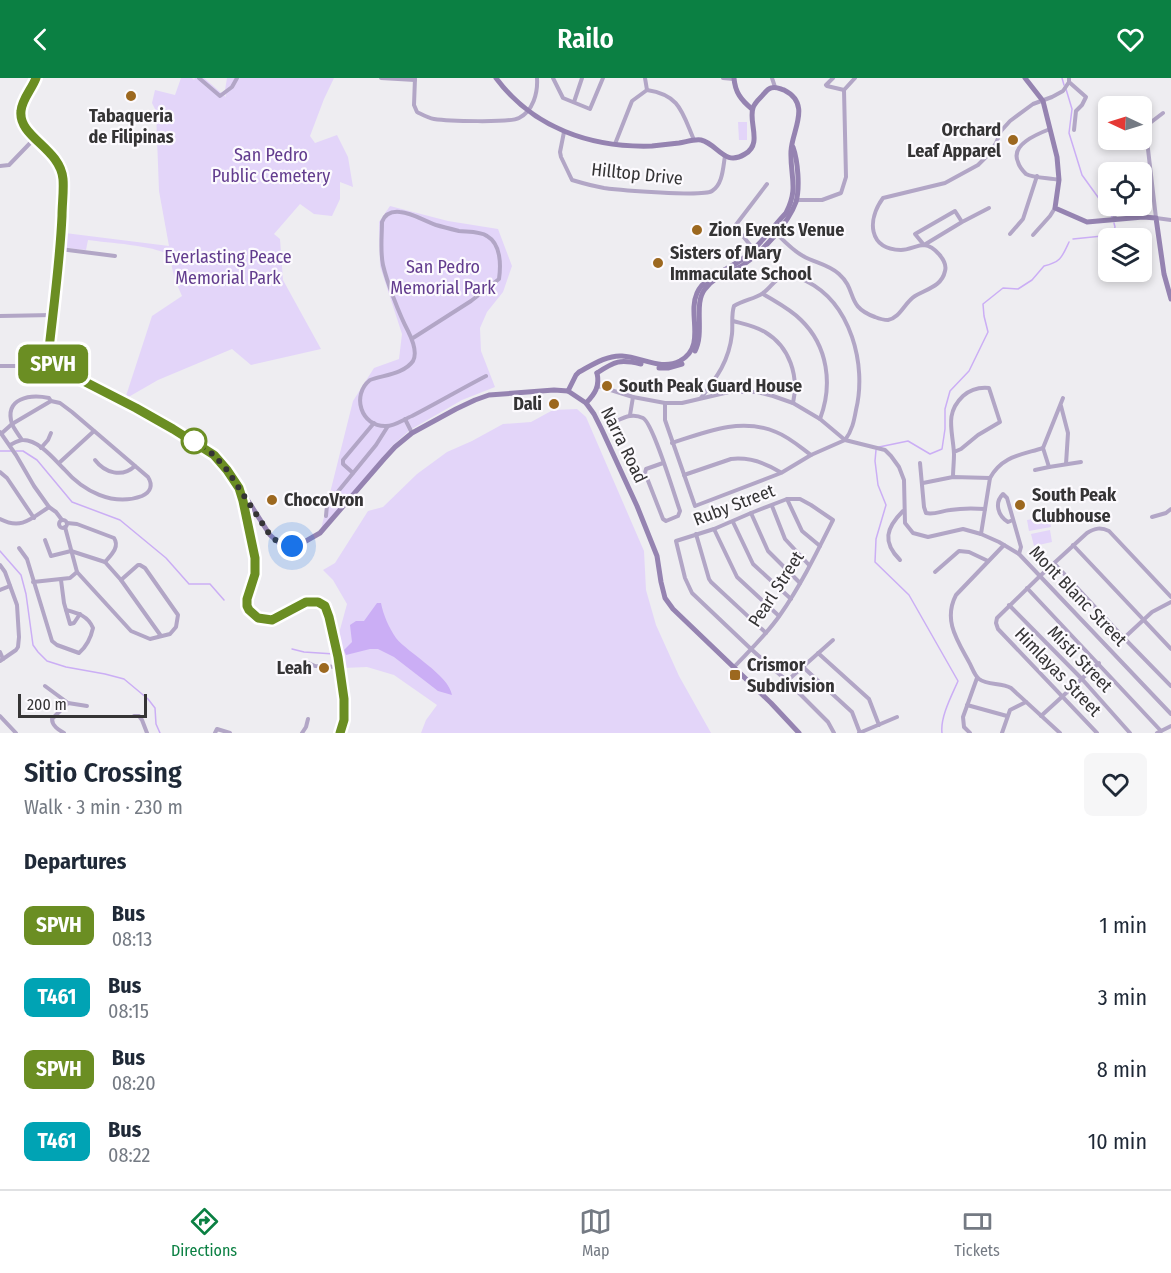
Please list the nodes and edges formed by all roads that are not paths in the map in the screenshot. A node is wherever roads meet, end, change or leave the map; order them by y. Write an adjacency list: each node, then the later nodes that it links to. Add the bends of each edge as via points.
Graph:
1 (36, 78): 30 (street, via 21,117 24,127)
2 (199, 78): 3 (street, via 220,96)
3 (237, 78)
4 (381, 78): 16 (street)
5 (496, 78): 25 (street)
6 (537, 78): 25 (street, via 538,90)
7 (552, 78): 23 (street, via 563,98)
8 (582, 78): 23 (street)
9 (603, 78): 23 (street, via 590,109)
10 (645, 78): 20 (street)
11 (723, 78): 17 (street)
12 (772, 78): 19 (street)
13 (833, 78): 21 (street, via 826,85)
14 (855, 78): 21 (street)
15 (1025, 78): 22 (street)
16 (415, 79): 25 (street, via 414,105 426,117 506,121)
17 (734, 79): 24 (street, via 736,90)
18 (1069, 81): 22 (street, via 1063,91); 28 (street, via 1086,97 1076,111)
19 (775, 87): 24 (street); 38 (street, via 798,104 791,153)
20 (647, 90): 31 (street, via 660,92 675,102); 32 (street, via 632,101)
21 (844, 90): 38 (street, via 846,177 841,194 822,200)
22 (1043, 101): 27 (street); 49 (street, via 1010,121 978,165 945,183 883,198 873,219 878,242 903,250)
23 (573, 102)
24 (752, 109): 33 (street, via 754,132 750,151 734,158)
25 (528, 112): 29 (street)
26 (1163, 113): 42 (street, via 1146,126)
27 (1050, 129): 35 (street, via 1024,142 1016,157 1027,174); 36 (street)
28 (1074, 130)
29 (564, 132): 32 (street); 33 (street, Hilltop Drive, via 560,152 572,180 605,188 706,193 720,182)
30 (35, 138): 34 (street, via 9,165); 50 (street, via 55,159 62,174)
31 (694, 140): 32 (street, via 652,146); 33 (street, via 706,142)
32 (615, 144)
33 (725, 156)
34 (0, 166)
35 (1037, 176): 36 (street); 47 (street, via 1023,219)
36 (1059, 180): 40 (street)
37 (768, 184): 51 (street, via 735,226)
38 (795, 199): 46 (street)
39 (989, 208): 45 (street)
40 (1055, 208): 43 (street, via 1087,222); 48 (street)
41 (1112, 216): 43 (street)
42 (1156, 218): 43 (street); 44 (street); 54 (street)
43 (1112, 220)
44 (1171, 220)
45 (962, 222): 49 (street); 49 (street, via 955,211 919,231 915,234)
46 (774, 230): 49 (street, via 804,257 839,273 848,284 855,305 882,320 891,320 912,298 940,283 945,271 943,261); 51 (street)
47 (1010, 234)
48 (1033, 236)
49 (924, 245)
50 (60, 249): 52 (street); 55 (street)
51 (755, 252): 61 (street, via 702,286 695,300 695,343 683,360 668,365 616,356); 62 (street, via 741,267 706,287 700,305 698,344 684,363 668,369 620,361)
52 (115, 256)
53 (762, 294): 57 (street, via 734,306); 77 (street, via 800,319 822,351 827,384); 86 (street, via 783,276 800,278 822,291 844,321 860,373 854,420)
54 (1171, 299)
55 (53, 315): 56 (street); 59 (street, via 49,349)
56 (0, 316)
57 (733, 321): 67 (street, via 727,359); 72 (street, via 764,332 781,346 793,367)
58 (413, 338): 58 (street, via 383,264 382,222 388,213 400,212 458,231 486,235 499,254 499,279); 78 (street, via 415,355 411,363 370,380 361,392 360,405)
59 (53, 363): 60 (street); 109 (street, via 194,442 218,459)
60 (0, 366)
61 (585, 369): 62 (street); 65 (street, via 576,375)
62 (597, 373): 64 (street)
63 (486, 376): 76 (street)
64 (598, 386): 66 (street, Mont Blanc Street); 70 (street)
65 (568, 391): 70 (street, Narra Road); 84 (street, via 489,395)
66 (633, 397): 71 (street, Mont Blanc Street); 75 (street)
67 (701, 398): 71 (street, Mont Blanc Street); 72 (street, Mont Blanc Street, via 757,392)
68 (1064, 398): 73 (street)
69 (51, 401): 79 (street); 79 (street, via 31,395 20,399 12,408); 81 (street, via 60,403)
70 (586, 403): 171 (street, Narra Road, via 637,506 657,556 665,598)
71 (665, 403): 87 (street)
72 (793, 403): 77 (street, Mont Blanc Street)
73 (1061, 405): 90 (street); 98 (street, via 1068,433)
74 (611, 410): 75 (street, via 616,422)
75 (630, 415): 95 (street, via 648,422)
76 (405, 419): 80 (street); 84 (street)
77 (820, 419): 86 (street, Mont Blanc Street)
78 (374, 423): 80 (street); 103 (street, via 343,460 342,464)
79 (12, 424): 82 (street); 85 (street)
80 (388, 426): 103 (street)
81 (94, 430): 97 (street); 99 (street)
82 (1, 433): 88 (street)
83 (51, 433): 89 (street)
84 (412, 433): 109 (street, via 395,447 320,533 299,545 283,544 270,535)
85 (22, 440): 88 (street); 89 (street)
86 (845, 440): 92 (street); 115 (street, Mont Blanc Street, via 885,450 904,480)
87 (672, 443): 92 (street, via 713,429 752,426 776,432); 105 (street)
88 (11, 446): 112 (street)
89 (42, 448): 97 (street)
90 (1043, 448): 100 (street); 107 (street, via 1005,460)
91 (954, 452): 91 (street, via 1000,422 989,388 966,393 956,404 951,415); 106 (street)
92 (811, 455): 104 (street)
93 (95, 460): 99 (street, via 104,469 117,473 128,472)
94 (1081, 462): 98 (street)
95 (663, 463): 95 (street, via 680,514 666,521 645,473 646,469)
96 (920, 463): 108 (street)
97 (59, 464): 99 (street, via 88,490 115,499 135,498 151,488 148,477)
98 (1066, 464): 100 (street)
99 (135, 466)
100 (1048, 467): 101 (street)
101 (1035, 470)
102 (0, 472): 119 (street)
103 (353, 473): 117 (street, via 327,505)
104 (781, 473): 105 (street, via 771,466 738,458); 105 (street, via 695,506)
105 (684, 475)
106 (953, 477): 107 (street); 108 (street)
107 (990, 478): 113 (street)
108 (923, 483): 113 (street, via 924,507 929,515)
109 (239, 488): 170 (street, via 255,558 255,574 247,599 249,610 258,618 272,620 310,601 322,603 329,617)
110 (787, 500): 111 (street, Ruby Street); 121 (street, Ruby Street, via 800,499); 131 (street, via 802,531)
111 (772, 506): 116 (street, Ruby Street); 140 (street, via 784,538)
112 (49, 507): 119 (street); 124 (street, via 62,520 61,527)
113 (985, 509): 127 (street)
114 (1171, 509): 118 (street)
115 (904, 510): 127 (street, Mont Blanc Street, via 905,523 920,536 957,529); 135 (street, via 888,531 890,548)
116 (751, 513): 123 (street, Ruby Street); 147 (street, via 768,551)
117 (326, 516)
118 (1152, 517)
119 (33, 518): 120 (street, via 18,524)
120 (0, 519)
121 (833, 520): 131 (street, Pearl Street)
122 (1013, 520): 122 (street, via 1007,498 1003,494 998,500 999,512 1005,521); 134 (street, via 1021,548)
123 (733, 522): 125 (street, Ruby Street); 152 (street, via 753,564)
124 (66, 525): 133 (street); 137 (street, via 77,524 114,538 115,551)
125 (714, 529): 126 (street, Ruby Street); 157 (street, via 737,577)
126 (696, 534): 159 (street, via 711,582); 163 (street, Ruby Street, via 676,541 692,593)
127 (981, 534): 129 (street, Mont Blanc Street)
128 (45, 540): 133 (street, via 51,556)
129 (1004, 545): 134 (street, Mont Blanc Street); 136 (street)
130 (1073, 545): 138 (street, Himlayas Street); 151 (street, Himlayas Street, via 1093,529 1104,528); 158 (street)
131 (820, 546): 140 (street, Pearl Street)
132 (19, 548): 146 (street, via 27,559)
133 (71, 551): 137 (street); 141 (street)
134 (1019, 554): 143 (street, Mont Blanc Street)
135 (900, 560)
136 (988, 561): 142 (street, via 959,551); 173 (street, via 956,595 950,614 956,639)
137 (105, 562): 145 (street)
138 (1054, 562): 143 (street, Himlayas Street); 161 (street)
139 (0, 565): 148 (street)
140 (809, 565): 147 (street, Pearl Street)
141 (77, 572): 144 (street); 160 (street, via 131,631 148,639)
142 (935, 572)
143 (1040, 576): 149 (street, Himlayas Street); 183 (street, Mont Blanc Street)
144 (61, 580): 146 (street); 155 (street)
145 (121, 580): 160 (street); 160 (street, via 135,567 143,566 176,611 176,627)
146 (33, 582): 156 (street, via 54,644 81,651 93,628)
147 (800, 583): 152 (street, Pearl Street)
148 (10, 586): 150 (street); 167 (street, via 17,605 18,647)
149 (1027, 588): 154 (street, Himlayas Street); 169 (street)
150 (0, 590)
151 (1171, 597)
152 (791, 599): 157 (street, Pearl Street)
153 (1171, 602): 158 (street)
154 (1009, 605): 174 (street, Misti Street); 178 (street, Himlayas Street, via 997,618 996,626)
155 (66, 610): 156 (street); 156 (street, via 72,624)
156 (80, 614)
157 (779, 616): 159 (street, Pearl Street)
158 (1143, 619): 161 (street); 164 (street)
159 (766, 633): 163 (street, Pearl Street)
160 (161, 636)
161 (1124, 638): 177 (street)
162 (833, 640): 166 (street)
163 (751, 649): 171 (street, Pearl Street); 175 (street)
164 (1171, 649)
165 (0, 652): 167 (street)
166 (819, 653): 172 (street); 190 (street, via 868,699)
167 (2, 660)
168 (306, 662): 170 (street)
169 (1099, 663): 174 (street); 193 (street)
170 (339, 667): 199 (street, via 344,706)
171 (734, 667): 200 (street, Narra Road)
172 (803, 667): 175 (street); 202 (street, via 852,712)
173 (977, 678): 179 (street, via 1007,686); 181 (street)
174 (1082, 679): 178 (street); 207 (street, Misti Street)
175 (787, 681): 201 (street)
176 (45, 686): 180 (street)
177 (1171, 686)
178 (1063, 696): 187 (street); 206 (street, Himlayas Street)
179 (1026, 702): 186 (street, via 1012,708); 187 (street)
180 (68, 703): 182 (street); 195 (street, via 52,719)
181 (967, 705): 186 (street); 203 (street, via 963,722)
182 (87, 706)
183 (1171, 714)
184 (0, 716): 194 (street)
185 (134, 716): 196 (street, via 139,716)
186 (1007, 716): 204 (street)
187 (1041, 716): 205 (street)
188 (897, 717): 190 (street)
189 (308, 719): 198 (street)
190 (879, 725): 202 (street)
191 (1171, 726): 193 (street)
192 (216, 731): 197 (street)
193 (1159, 732)
194 (16, 733)
195 (64, 733)
196 (147, 733)
197 (230, 733)
198 (302, 733)
199 (340, 733)
200 (799, 733)
201 (834, 733)
202 (859, 733)
203 (970, 733)
204 (1002, 733)
205 (1060, 733)
206 (1097, 733)
207 (1130, 733)

